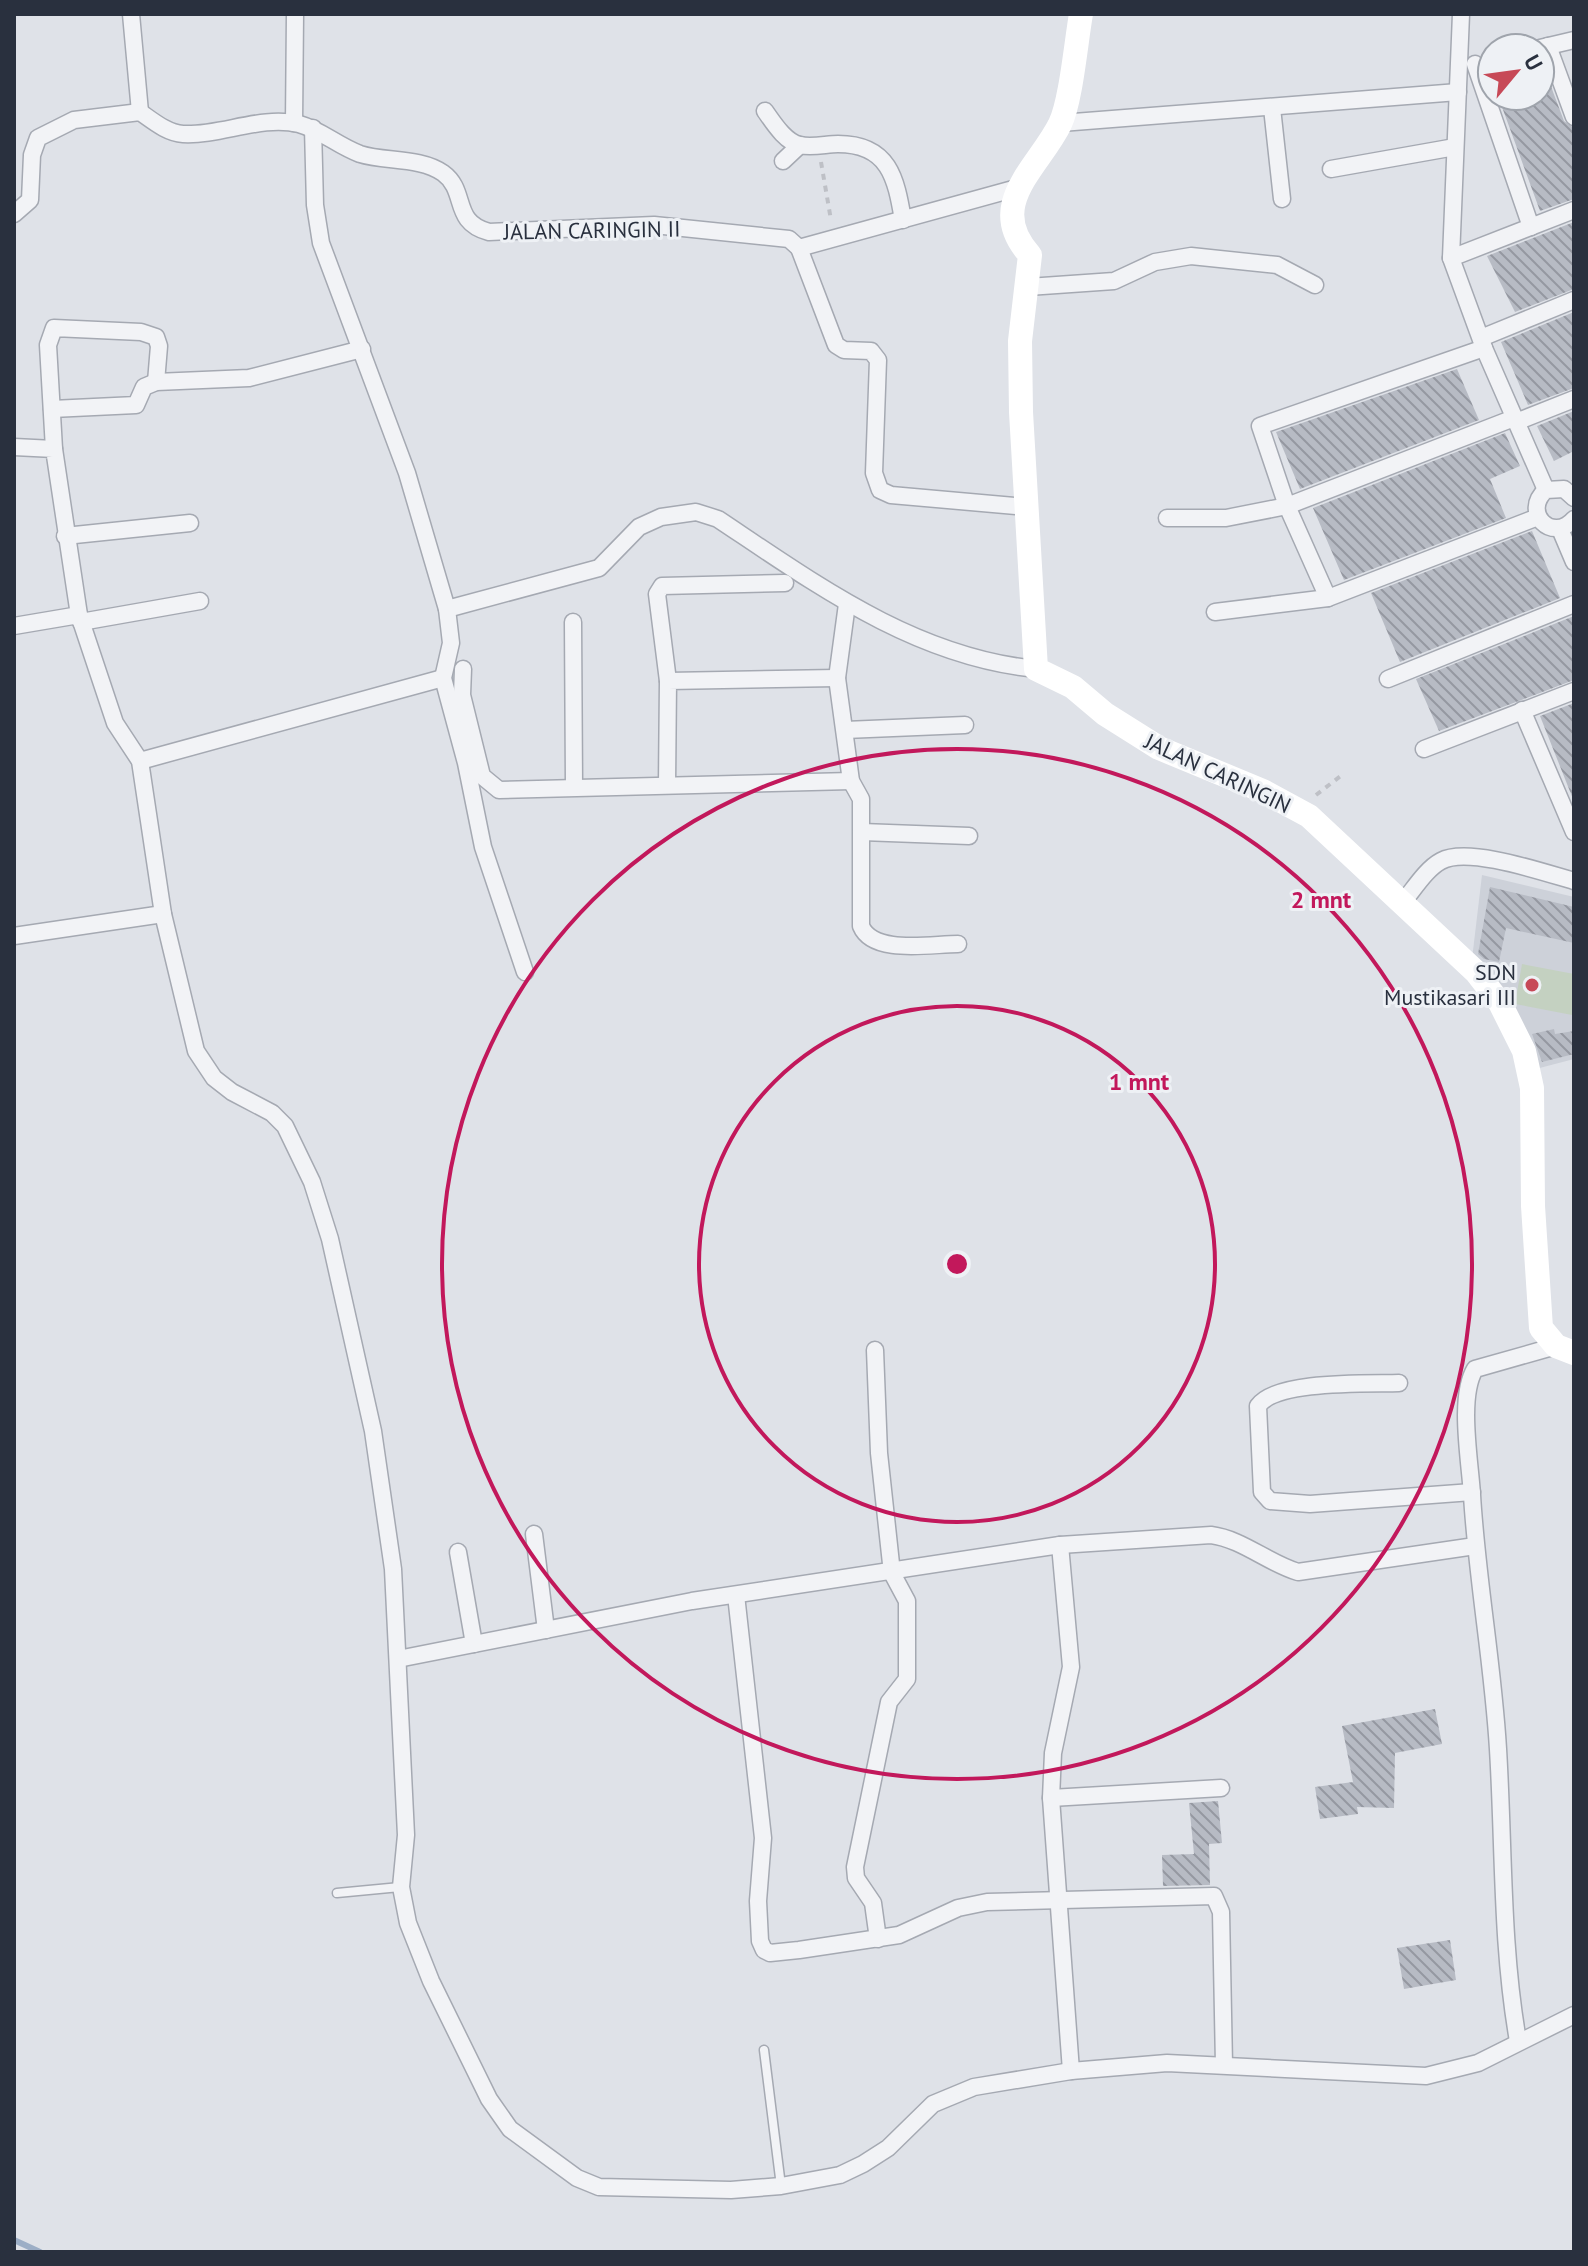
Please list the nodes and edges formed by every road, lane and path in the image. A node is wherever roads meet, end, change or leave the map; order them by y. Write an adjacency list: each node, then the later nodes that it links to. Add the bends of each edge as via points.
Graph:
1 (131, 14): 11 (street)
2 (295, 14): 13 (street)
3 (1081, 14): 14 (street)
4 (1461, 14): 6 (street)
5 (1476, 63): 6 (street)
6 (1466, 65): 8 (street); 26 (street)
7 (1556, 76): 12 (street)
8 (1458, 92): 9 (street); 18 (street)
9 (1272, 108): 14 (street); 22 (street)
10 (765, 111): 17 (street)
11 (140, 112): 13 (street, JALAN CARINGIN II, via 184,134); 24 (street, via 74,120 38,138 30,200)
12 (1574, 117)
13 (294, 123): 15 (street, JALAN CARINGIN II)
14 (1061, 123): 21 (street)
15 (313, 128): 28 (street, JALAN CARINGIN II, via 360,153 445,174 465,218 489,232 684,226 789,239); 34 (street, via 321,243)
16 (819, 144): 17 (street); 25 (street, via 855,144 878,156 897,186); 27 (path)
17 (800, 145): 19 (street)
18 (1455, 147): 20 (street); 29 (street)
19 (783, 161)
20 (1331, 169)
21 (1017, 188): 25 (street); 31 (street, via 1014,228 1030,255)
22 (1282, 199)
23 (1574, 210): 26 (street)
24 (14, 214)
25 (903, 220): 27 (street)
26 (1531, 227): 29 (street)
27 (834, 240): 28 (street)
28 (799, 248): 44 (street, via 836,345 871,351 878,360 874,473 880,490)
29 (1451, 258): 33 (street)
30 (1315, 285): 31 (street, via 1277,265 1191,256 1155,262 1114,281)
31 (1028, 287): 44 (street, via 1020,341)
32 (1574, 300): 33 (street)
33 (1483, 343): 38 (street); 43 (street, via 1260,426)
34 (362, 349): 35 (street, via 249,378); 56 (street, via 407,473)
35 (156, 382): 37 (street, via 144,387 136,405); 37 (street, via 159,346 150,334 54,328 48,345)
36 (1574, 399): 38 (street)
37 (52, 409): 40 (street)
38 (1515, 420): 41 (street); 43 (street)
39 (14, 447): 40 (street)
40 (54, 449): 49 (street)
41 (1546, 490): 42 (street, via 1564,489); 45 (street, via 1537,499)
42 (1574, 498)
43 (1287, 506): 46 (street, via 1226,518); 52 (street)
44 (1027, 507): 62 (street)
45 (1538, 517): 48 (street, via 1547,527); 52 (street)
46 (1167, 518)
47 (190, 523): 49 (street)
48 (1567, 524): 50 (street)
49 (65, 536): 58 (street)
50 (1574, 562)
51 (785, 583): 66 (street, via 662,586 657,594)
52 (1328, 598): 57 (street)
53 (200, 601): 58 (street)
54 (847, 604): 56 (street, via 718,519 688,512 639,527 608,561 587,573); 62 (street, via 967,658); 64 (street)
55 (1574, 604): 65 (street)
56 (447, 609): 63 (street, via 451,643)
57 (1215, 612)
58 (80, 618): 60 (street); 72 (street, via 115,723)
59 (573, 622): 76 (street)
60 (14, 626)
61 (463, 669): 76 (street, via 462,695 482,776 499,790)
62 (1036, 669): 77 (street, JALAN CARINGIN, via 1073,687 1159,748)
63 (443, 678): 72 (street); 86 (street, via 483,847)
64 (837, 678): 66 (street); 70 (street)
65 (1388, 679)
66 (668, 681): 75 (street)
67 (1574, 691): 68 (street)
68 (1522, 710): 71 (street); 79 (street)
69 (965, 725): 70 (street)
70 (845, 730): 74 (street)
71 (1424, 749)
72 (140, 761): 83 (street)
73 (1342, 775): 77 (path, via 1319,791)
74 (851, 781): 75 (street); 78 (street, via 861,799)
75 (667, 785): 76 (street)
76 (574, 786)
77 (1305, 813): 82 (street, JALAN CARINGIN)
78 (862, 832): 80 (street); 85 (street, via 865,936 877,943)
79 (1574, 832)
80 (969, 836)
81 (1574, 881): 82 (street, via 1452,857 1435,865)
82 (1403, 902): 88 (street, JALAN CARINGIN, via 1476,972 1500,1003 1524,1051 1532,1088 1536,1293 1541,1328)
83 (163, 914): 84 (street); 99 (street, via 188,1026 202,1062 232,1092 285,1126 312,1182 330,1239 386,1507)
84 (14, 936)
85 (958, 944)
86 (525, 972)
87 (875, 1350): 95 (street)
88 (1565, 1350): 90 (street, via 1475,1369 1469,1379)
89 (1399, 1383): 90 (street, via 1293,1389 1263,1399 1258,1406 1262,1492 1270,1501 1310,1504)
90 (1472, 1492): 93 (street)
91 (534, 1534): 97 (street)
92 (1060, 1545): 93 (street, via 1211,1535 1226,1537 1274,1565 1298,1572); 95 (street); 101 (street, via 1071,1667 1053,1753)
93 (1475, 1546): 107 (street, via 1498,1746 1504,1923)
94 (458, 1552): 98 (street)
95 (892, 1573): 96 (street); 105 (street, via 907,1601 907,1679 889,1702 855,1867 856,1878 873,1903)
96 (736, 1595): 97 (street); 105 (street, via 763,1838 760,1941 770,1953)
97 (546, 1630): 98 (street)
98 (474, 1644): 99 (street)
99 (398, 1659): 102 (street, via 406,1835)
100 (1221, 1788): 101 (street)
101 (1051, 1798): 104 (street)
102 (401, 1887): 103 (lane); 111 (street, via 421,1957 489,2099 510,2129 536,2150 599,2187)
103 (337, 1893)
104 (1058, 1900): 105 (street, via 958,1908); 109 (street, via 1214,1896 1221,1912); 110 (street)
105 (878, 1939)
106 (1574, 2015): 107 (street)
107 (1518, 2041): 109 (street, via 1478,2063 1426,2076)
108 (764, 2050): 111 (lane)
109 (1224, 2065): 110 (street, via 1167,2063)
110 (1071, 2071): 111 (street, via 956,2092 933,2104 888,2148 863,2164 840,2175)
111 (781, 2186)

